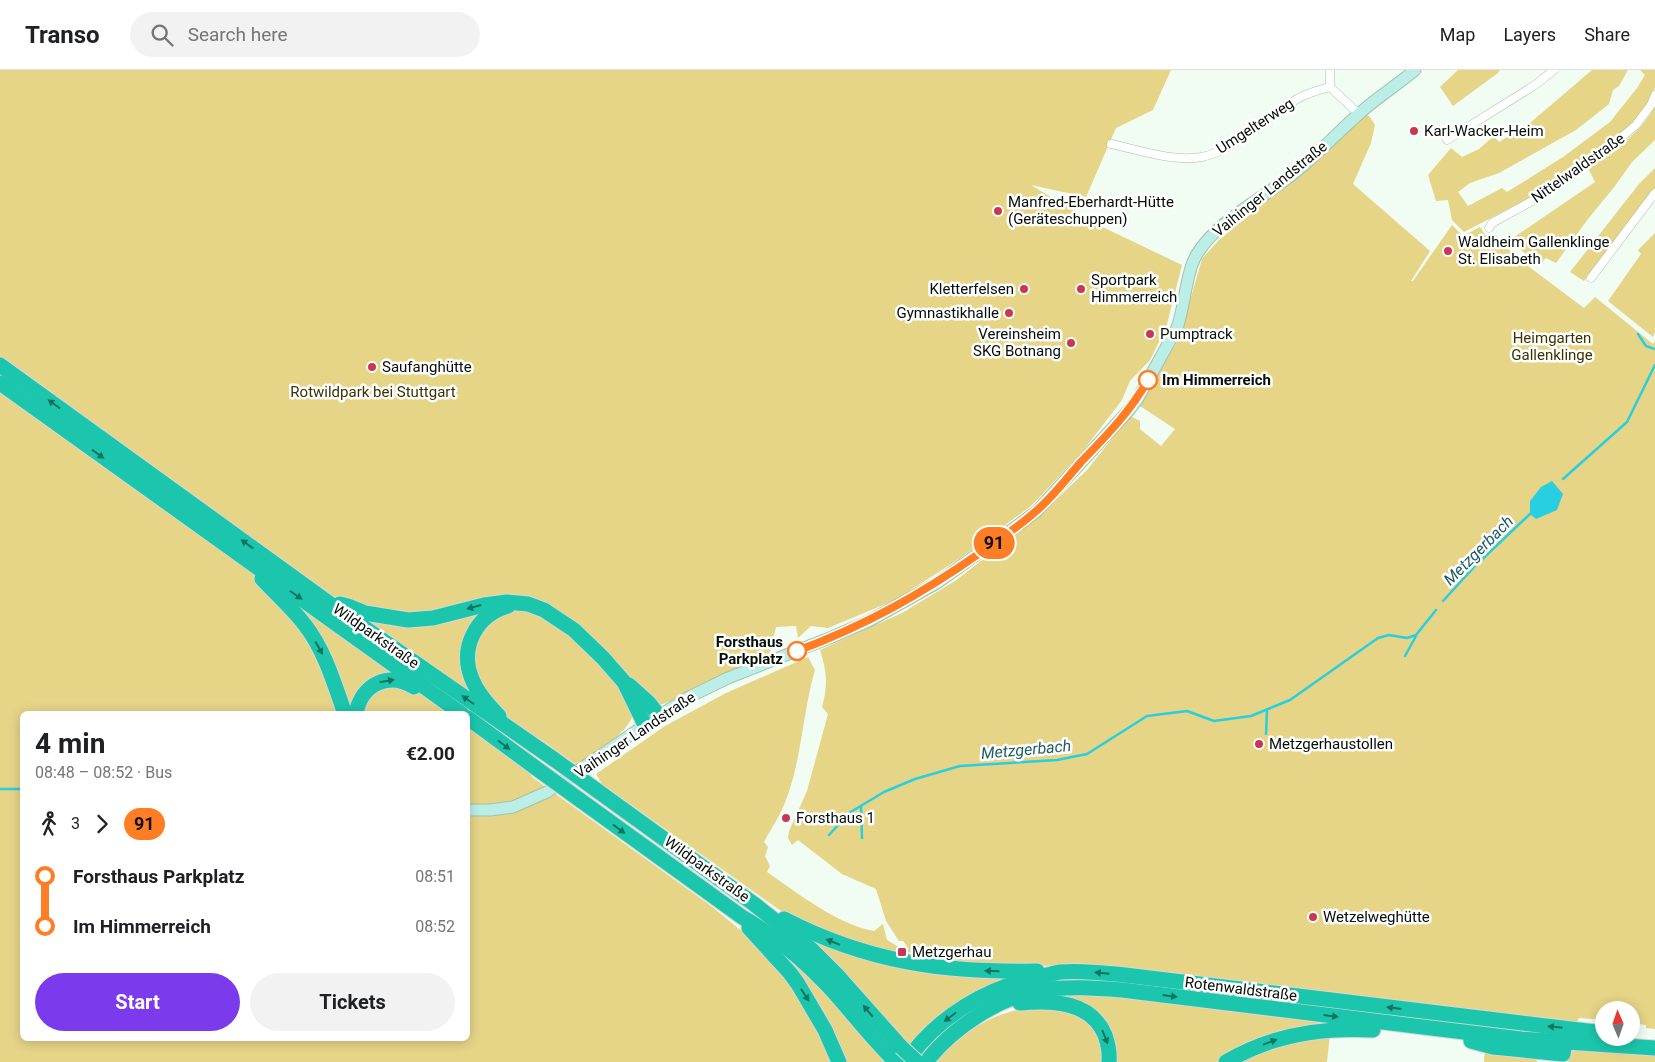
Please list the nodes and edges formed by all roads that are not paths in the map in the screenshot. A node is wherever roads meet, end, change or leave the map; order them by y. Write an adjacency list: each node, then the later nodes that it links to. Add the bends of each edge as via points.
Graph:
1 (1330, 70): 4 (street)
2 (1415, 70): 6 (street, Vaihinger Landstraße)
3 (1554, 70): 7 (street)
4 (1330, 87): 6 (street); 8 (street, Umgelterweg, via 1298,98 1220,151 1202,156 1183,158)
5 (1655, 95): 10 (street, Nittelwaldstraße, via 1636,125 1603,153 1543,195 1492,223)
6 (1359, 114): 22 (street, Vaihinger Landstraße, via 1292,174 1245,208 1203,246 1191,270 1177,328 1137,400 1037,511 962,566 904,602 832,637 708,688)
7 (1447, 140)
8 (1111, 144)
9 (1655, 193): 11 (street)
10 (1489, 228)
11 (1591, 278)
12 (0, 365): 15 (highway, Wildparkstraße, one-way to 12)
13 (0, 383): 14 (highway, Wildparkstraße, one-way to 14)
14 (242, 557): 18 (highway, one-way to 18, via 294,611 315,640 328,664); 21 (highway, Wildparkstraße, one-way to 21)
15 (329, 603): 16 (highway, one-way to 15, via 496,602 433,618 408,620); 25 (highway, Wildparkstraße, one-way to 15)
16 (522, 603): 17 (highway, via 562,620); 25 (highway, via 487,616 474,632 467,651 474,684)
17 (624, 682): 22 (highway, via 640,694); 24 (highway)
18 (344, 711)
19 (356, 711): 20 (highway, one-way to 20, via 364,693 381,681 393,680 405,681)
20 (455, 711)
21 (458, 711)
22 (659, 716): 24 (street, Vaihinger Landstraße)
23 (470, 720): 28 (highway, Wildparkstraße, one-way to 28, bridge)
24 (645, 725): 26 (street, Vaihinger Landstraße, via 539,796 500,809)
25 (509, 727): 27 (highway, Wildparkstraße, bridge)
26 (470, 810)
27 (754, 904): 29 (highway, one-way to 27, via 968,970 890,959 818,936); 38 (highway, one-way to 27, via 825,962)
28 (742, 917): 38 (highway, via 761,928 813,970); 39 (highway, one-way to 39, via 798,984 821,1022)
29 (1058, 972): 31 (highway, Rotenwaldstraße, one-way to 29, via 1125,975); 38 (highway, Rotenwaldstraße, one-way to 38, via 1006,986 971,1002)
30 (1001, 1004): 32 (highway, Rotenwaldstraße, one-way to 32, via 1038,991 1085,987); 41 (highway, via 958,1030); 42 (highway, one-way to 42, via 1046,1001 1079,1009 1102,1030 1109,1048)
31 (1595, 1032)
32 (1486, 1035): 34 (highway); 36 (highway, Rotenwaldstraße)
33 (1640, 1037): 35 (highway)
34 (1460, 1038): 36 (highway, Rotenwaldstraße, via 1493,1047); 43 (highway, one-way to 34, via 1271,1041 1314,1031 1366,1029)
35 (1655, 1039)
36 (1564, 1048): 37 (highway, Rotenwaldstraße)
37 (1655, 1048)
38 (899, 1057): 40 (highway, bridge)
39 (839, 1062)
40 (917, 1062)
41 (926, 1062)
42 (1109, 1062)
43 (1226, 1062)

